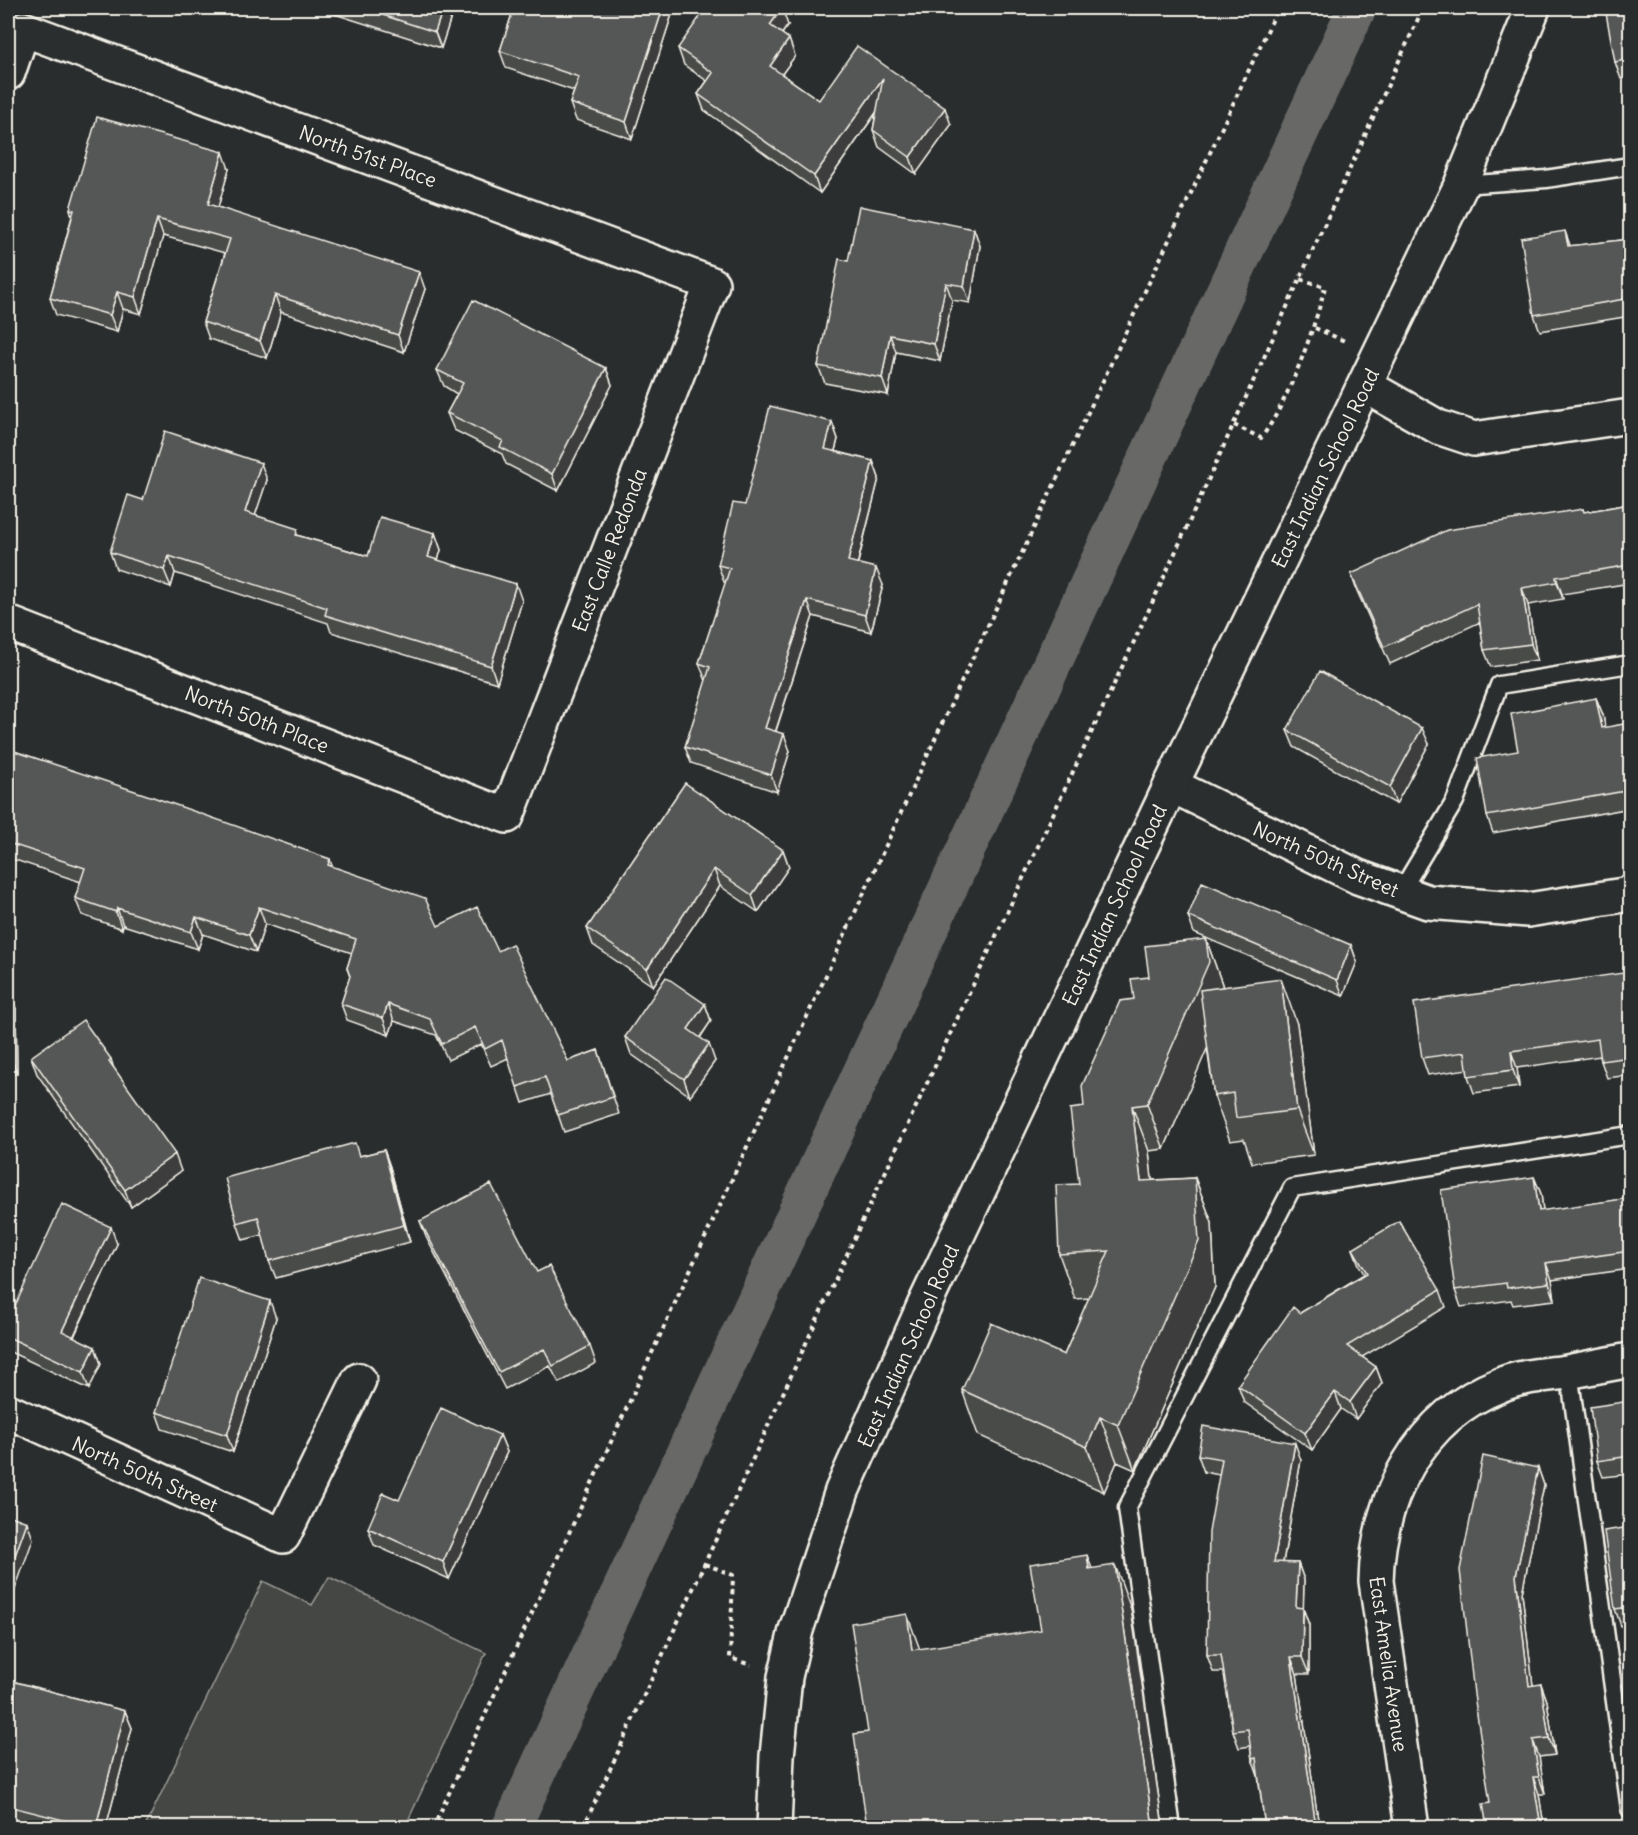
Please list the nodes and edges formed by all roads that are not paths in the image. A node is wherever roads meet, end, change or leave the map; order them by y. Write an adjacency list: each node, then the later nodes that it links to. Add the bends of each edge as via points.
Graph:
1 (1533, 8): 4 (street, East Indian School Road)
2 (8, 73): 5 (street, North 51st Place, via 23,29)
3 (1630, 166): 4 (lane, via 1546,179)
4 (1461, 185): 6 (street, East Indian School Road)
5 (712, 284): 11 (street, East Calle Redonda)
6 (1366, 386): 7 (street, via 1438,427 1474,439); 10 (street, East Indian School Road)
7 (1630, 416)
8 (8, 623): 11 (street, North 50th Place)
9 (1630, 664): 12 (lane, via 1499,685 1455,801)
10 (1171, 785): 12 (street, North 50th Street, via 1358,877); 20 (street, East Indian School Road, via 929,1295 842,1491 796,1630 785,1677)
11 (507, 816)
12 (1400, 893): 13 (street, North 50th Street, via 1439,903 1528,910)
13 (1630, 894)
14 (1630, 1135): 21 (lane, via 1292,1188 1127,1508)
15 (1630, 1360): 16 (street, East Amelia Avenue)
16 (1569, 1372): 19 (lane); 22 (street, East Amelia Avenue, via 1502,1384 1474,1396 1443,1422 1403,1469 1386,1511 1377,1547 1376,1581)
17 (359, 1380): 18 (street, North 50th Street, via 283,1536)
18 (8, 1411)
19 (1630, 1809)
20 (774, 1827)
21 (1172, 1827)
22 (1412, 1827)

